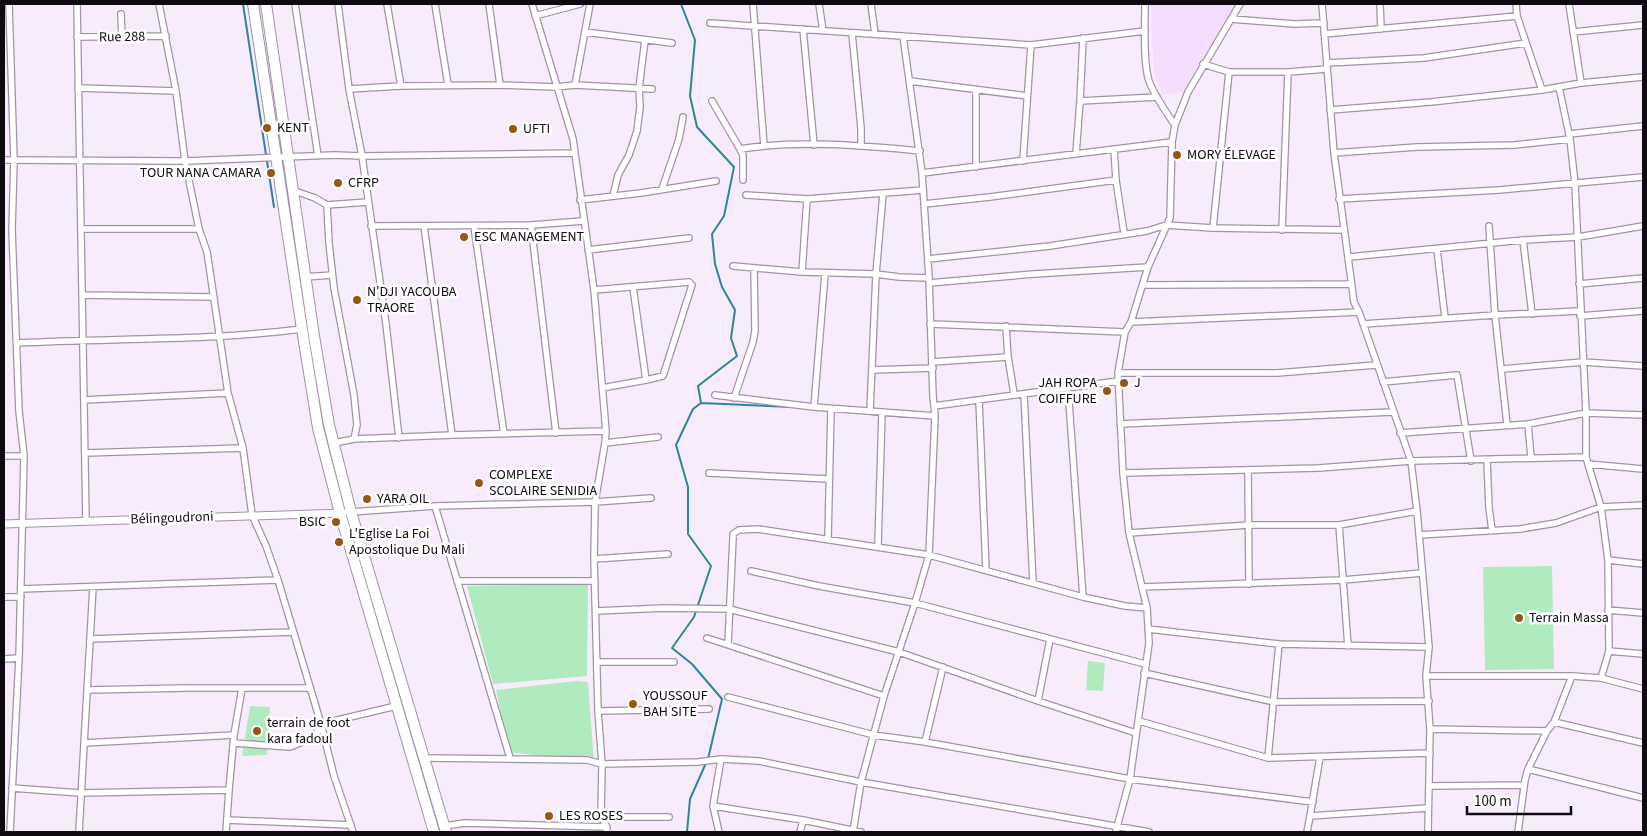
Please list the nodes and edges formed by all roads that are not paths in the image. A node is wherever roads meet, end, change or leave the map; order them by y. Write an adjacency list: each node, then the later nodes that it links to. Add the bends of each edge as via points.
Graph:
1 (9, 4): 93 (street)
2 (77, 4): 42 (street)
3 (159, 4): 40 (street)
4 (253, 4): 90 (highway)
5 (266, 4): 91 (highway)
6 (295, 4): 88 (street)
7 (338, 4): 64 (street)
8 (387, 4): 59 (street)
9 (435, 4): 56 (street)
10 (489, 4): 57 (street)
11 (532, 4): 24 (street)
12 (580, 4): 24 (street)
13 (590, 4): 35 (street)
14 (753, 4): 29 (street)
15 (819, 4): 33 (street)
16 (871, 4): 38 (street)
17 (1145, 4): 34 (street)
18 (1240, 4): 26 (street)
19 (1322, 4): 28 (street)
20 (1380, 4): 32 (street)
21 (1516, 4): 25 (street)
22 (1569, 4): 36 (street)
23 (121, 14): 43 (street)
24 (536, 16): 60 (street)
25 (1517, 16): 32 (street); 47 (street)
26 (1231, 19): 28 (street); 49 (street)
27 (710, 23): 29 (street)
28 (1324, 24): 39 (street)
29 (756, 26): 31 (street); 81 (street)
30 (1643, 26): 36 (street)
31 (803, 29): 33 (street); 79 (street)
32 (1381, 29): 39 (street)
33 (823, 31): 37 (street)
34 (1145, 31): 44 (street); 70 (street, via 1149,80)
35 (585, 32): 45 (street); 58 (street)
36 (1573, 32): 55 (street)
37 (852, 33): 38 (street); 80 (street)
38 (875, 34): 41 (street)
39 (1324, 34): 50 (street)
40 (166, 36): 43 (street, Rue 288); 66 (street)
41 (903, 36): 48 (street); 54 (street)
42 (77, 37): 43 (street, Rue 288); 62 (street)
43 (122, 37)
44 (1083, 38): 48 (street); 72 (street)
45 (645, 40): 46 (street); 63 (street)
46 (672, 43)
47 (1526, 43): 50 (street, via 1424,58); 68 (street)
48 (1031, 45): 69 (street)
49 (1203, 64): 51 (street); 75 (street)
50 (1327, 66): 52 (street); 73 (street)
51 (1229, 72): 52 (street); 124 (street)
52 (1288, 72): 128 (street)
53 (1643, 77): 55 (street)
54 (910, 81): 67 (street); 69 (street); 84 (street)
55 (1581, 83): 61 (street)
56 (448, 85): 57 (street); 59 (street)
57 (500, 85): 60 (street)
58 (575, 85): 60 (street); 63 (street)
59 (401, 86): 64 (street)
60 (556, 87): 85 (street)
61 (1559, 87): 68 (street); 77 (street)
62 (78, 88): 66 (street); 94 (street)
63 (639, 88): 65 (street); 109 (street, via 637,131 618,175)
64 (349, 89): 89 (street)
65 (652, 89)
66 (176, 90): 95 (street)
67 (976, 90): 69 (street); 97 (street)
68 (1542, 90): 73 (street)
69 (1027, 96): 96 (street)
70 (1157, 97): 72 (street); 75 (street)
71 (712, 101): 82 (street)
72 (1080, 101): 87 (street)
73 (1330, 110): 86 (street)
74 (683, 118): 105 (street)
75 (1175, 125): 78 (street)
76 (1643, 126): 77 (street)
77 (1569, 136): 86 (street, via 1514,145); 103 (street)
78 (1172, 142): 83 (street); 118 (street, via 1170,218)
79 (814, 144): 80 (street); 81 (street)
80 (861, 145): 84 (street)
81 (764, 146): 82 (street)
82 (740, 149): 100 (street)
83 (1114, 149): 87 (street); 101 (street)
84 (920, 151): 98 (street)
85 (575, 153): 89 (street); 111 (street)
86 (1334, 153): 112 (street)
87 (1076, 154): 96 (street)
88 (318, 156): 89 (street); 91 (street)
89 (362, 156): 113 (street)
90 (276, 158): 91 (street); 95 (street); 167 (highway)
91 (288, 158): 104 (highway)
92 (4, 160): 93 (street)
93 (14, 160): 94 (street); 127 (street)
94 (80, 161): 95 (street); 125 (street)
95 (185, 161): 126 (street)
96 (1024, 161): 97 (street)
97 (976, 167): 98 (street)
98 (922, 173): 106 (street)
99 (1643, 178): 103 (street)
100 (743, 180)
101 (1116, 180): 114 (street); 131 (street)
102 (716, 181): 105 (street)
103 (1575, 184): 112 (street); 132 (street)
104 (292, 190): 115 (street); 147 (highway)
105 (662, 190): 109 (street)
106 (923, 190): 107 (street); 114 (street)
107 (883, 194): 110 (street); 145 (street)
108 (746, 195): 110 (street)
109 (613, 196): 111 (street)
110 (807, 199): 143 (street)
111 (580, 200): 116 (street)
112 (1339, 200): 129 (street)
113 (368, 202): 115 (street); 119 (street)
114 (924, 204): 139 (street)
115 (327, 205): 146 (street)
116 (584, 221): 117 (street); 137 (street)
117 (531, 225): 121 (street); 206 (street)
118 (1166, 225): 124 (street); 131 (street); 141 (street)
119 (371, 226): 120 (street); 211 (street)
120 (424, 226): 121 (street); 209 (street)
121 (474, 226): 208 (street)
122 (1489, 226): 135 (street)
123 (1643, 226): 132 (street)
124 (1213, 228): 128 (street)
125 (81, 229): 126 (street); 155 (street)
126 (199, 229): 156 (street, via 207,252)
127 (12, 230): 130 (street); 171 (street)
128 (1282, 230): 129 (street)
129 (1344, 230): 138 (street)
130 (4, 231)
131 (1124, 234): 139 (street, via 1050,246)
132 (1578, 237): 134 (street); 151 (street)
133 (689, 238): 137 (street)
134 (1523, 240): 135 (street); 159 (street)
135 (1489, 244): 136 (street); 161 (street)
136 (1437, 249): 138 (street); 162 (street)
137 (588, 250): 154 (street)
138 (1348, 257): 150 (street)
139 (928, 259): 149 (street)
140 (733, 266): 142 (street)
141 (1148, 267): 149 (street); 152 (street)
142 (754, 268): 143 (street); 189 (street, via 755,331)
143 (802, 272): 144 (street)
144 (825, 274): 145 (street); 193 (street)
145 (876, 274): 149 (street); 178 (street)
146 (332, 275): 147 (street); 212 (street, via 354,395 357,425)
147 (305, 277): 213 (highway)
148 (1643, 278): 151 (street)
149 (929, 281): 164 (street)
150 (1351, 284): 152 (street); 158 (street)
151 (1579, 284): 160 (street)
152 (1143, 285): 163 (street)
153 (633, 287): 154 (street); 180 (street); 180 (street, via 689,282 692,285 663,376)
154 (594, 290): 183 (street)
155 (82, 295): 156 (street); 170 (street)
156 (212, 297): 169 (street)
157 (1643, 311): 160 (street)
158 (1359, 312): 163 (street); 165 (street)
159 (1532, 314): 160 (street); 161 (street)
160 (1580, 314): 173 (street)
161 (1495, 315): 162 (street); 177 (street)
162 (1445, 318): 165 (street)
163 (1131, 322): 168 (street)
164 (930, 324): 166 (street); 174 (street)
165 (1363, 324): 175 (street)
166 (1006, 326): 168 (street); 172 (street)
167 (302, 329): 169 (street); 236 (highway, via 318,428)
168 (1125, 332): 179 (street)
169 (219, 337): 170 (street); 185 (street)
170 (83, 340): 171 (street); 190 (street)
171 (18, 343): 218 (street, via 19,411)
172 (1008, 357): 174 (street); 186 (street)
173 (1583, 362): 176 (street); 177 (street); 198 (street)
174 (932, 365): 178 (street); 192 (street)
175 (1376, 365): 179 (street, via 1277,373); 182 (street)
176 (1643, 366)
177 (1502, 369): 202 (street)
178 (872, 370): 195 (street)
179 (1118, 373): 181 (street)
180 (646, 380): 183 (street)
181 (1118, 381): 184 (street); 201 (street)
182 (1383, 382): 197 (street); 204 (street, via 1457,375)
183 (602, 388): 205 (street)
184 (1068, 388): 187 (street); 267 (street)
185 (228, 393): 190 (street); 215 (street)
186 (1014, 394): 187 (street); 191 (street)
187 (1024, 394): 260 (street)
188 (715, 395): 189 (street)
189 (734, 398): 193 (street)
190 (84, 400): 216 (street)
191 (979, 400): 192 (street); 253 (street)
192 (934, 406): 200 (street)
193 (814, 407): 194 (street)
194 (830, 408): 195 (street); 229 (street)
195 (870, 411): 196 (street)
196 (882, 412): 200 (street); 247 (street)
197 (1392, 412): 201 (street); 207 (street)
198 (1586, 413): 199 (street); 203 (street); 220 (street)
199 (1643, 415)
200 (936, 416): 249 (street)
201 (1120, 424): 228 (street)
202 (1507, 424): 203 (street); 204 (street)
203 (1528, 424): 219 (street)
204 (1466, 427): 207 (street); 223 (street)
205 (606, 431): 206 (street); 214 (street)
206 (556, 433): 208 (street)
207 (1400, 433): 222 (street)
208 (504, 434): 209 (street)
209 (452, 435): 211 (street)
210 (658, 437): 214 (street)
211 (399, 438): 212 (street)
212 (354, 440): 213 (street)
213 (334, 443): 236 (highway)
214 (605, 443): 231 (street)
215 (243, 448): 216 (street); 237 (street)
216 (85, 453): 238 (street)
217 (4, 456): 218 (street)
218 (24, 456): 239 (street)
219 (1531, 457): 220 (street); 221 (street)
220 (1586, 457): 224 (street)
221 (1487, 460): 223 (street); 243 (street)
222 (1411, 461): 223 (street); 226 (street); 235 (street)
223 (1471, 461)
224 (1588, 464): 225 (street); 234 (street)
225 (1643, 469)
226 (1248, 470): 228 (street); 241 (street)
227 (708, 473): 229 (street)
228 (1123, 473): 244 (street)
229 (829, 478): 246 (street)
230 (651, 498): 231 (street)
231 (595, 502): 233 (street); 250 (street)
232 (1643, 505): 234 (street)
233 (435, 506): 236 (street); 258 (street)
234 (1601, 507): 243 (street, via 1556,523); 251 (street)
235 (1417, 511): 242 (street); 245 (street)
236 (346, 512): 237 (street, Bélingoudroni); 305 (highway); 322 (highway)
237 (252, 515): 238 (street, Bélingoudroni); 256 (street)
238 (86, 521): 239 (street, Bélingoudroni)
239 (23, 523): 240 (street, Bélingoudroni); 264 (street)
240 (4, 524)
241 (1249, 524): 242 (street); 244 (street); 261 (street)
242 (1339, 525): 257 (street)
243 (1492, 530): 245 (street)
244 (1129, 533): 263 (street)
245 (1419, 535): 255 (street)
246 (828, 539): 247 (street); 270 (street, via 758,529 735,531)
247 (878, 546): 249 (street)
248 (668, 554): 250 (street)
249 (929, 555): 253 (street); 268 (street)
250 (594, 559): 259 (street)
251 (1608, 560): 252 (street); 271 (street)
252 (1643, 564)
253 (986, 570): 260 (street)
254 (751, 571): 268 (street)
255 (1422, 573): 257 (street); 282 (street)
256 (278, 580): 262 (street); 275 (street)
257 (1343, 580): 261 (street); 281 (street)
258 (457, 581): 259 (street); 323 (street)
259 (595, 581): 272 (street)
260 (1033, 583): 267 (street)
261 (1249, 584): 263 (street)
262 (93, 587): 264 (street); 277 (street)
263 (1142, 588): 269 (street)
264 (21, 589): 265 (street)
265 (21, 596): 266 (street); 286 (street)
266 (4, 597)
267 (1083, 597): 269 (street)
268 (915, 603): 278 (street); 284 (street)
269 (1146, 608): 274 (street)
270 (728, 609): 272 (street); 279 (street); 284 (street)
271 (1608, 610): 273 (street); 283 (street)
272 (596, 611): 288 (street)
273 (1643, 613)
274 (1148, 629): 280 (street); 290 (street)
275 (293, 632): 277 (street); 297 (street)
276 (706, 638): 279 (street)
277 (90, 639): 299 (street)
278 (1050, 639): 290 (street); 303 (street)
279 (728, 644): 300 (street)
280 (1279, 644): 281 (street); 304 (street)
281 (1348, 646): 282 (street)
282 (1429, 646): 293 (street)
283 (1609, 651): 285 (street); 295 (street)
284 (899, 652): 291 (street); 300 (street)
285 (1643, 654)
286 (19, 658): 287 (street); 332 (street)
287 (4, 659)
288 (597, 662): 289 (street); 307 (street)
289 (674, 662)
290 (1145, 664): 292 (street)
291 (943, 667): 303 (street); 316 (street)
292 (1144, 672): 304 (street); 308 (street)
293 (1426, 676): 294 (street); 302 (street)
294 (1572, 676): 295 (street); 309 (street)
295 (1601, 678): 298 (street)
296 (242, 688): 297 (street); 299 (street); 315 (street)
297 (310, 688): 310 (street)
298 (1643, 689)
299 (87, 690): 317 (street)
300 (884, 696): 314 (street)
301 (728, 697): 314 (street)
302 (1429, 700): 304 (street); 311 (street)
303 (1038, 701): 313 (street)
304 (1274, 702): 324 (street)
305 (396, 706): 310 (street); 352 (highway)
306 (709, 710): 307 (street)
307 (598, 711): 326 (street)
308 (1139, 721): 313 (street); 324 (street)
309 (1554, 722): 312 (street); 319 (street)
310 (321, 726): 318 (street, via 307,740 290,747); 344 (street)
311 (1430, 729): 312 (street); 320 (street)
312 (1547, 731): 327 (street)
313 (1136, 733): 328 (street)
314 (874, 735): 316 (street); 329 (street)
315 (234, 736): 317 (street); 318 (street)
316 (925, 742): 328 (street)
317 (84, 743): 334 (street)
318 (233, 743): 333 (street)
319 (1643, 743)
320 (1430, 753): 321 (street); 331 (street)
321 (1320, 757): 324 (street); 336 (street)
322 (425, 758): 323 (street); 345 (highway)
323 (510, 758): 326 (street, via 586,760)
324 (1268, 758)
325 (721, 759): 326 (street); 329 (street, via 759,761); 337 (street)
326 (602, 764): 341 (street)
327 (1528, 769): 330 (street); 335 (street)
328 (1130, 779): 336 (street); 347 (street)
329 (861, 782): 347 (street); 355 (street)
330 (1524, 785): 331 (street); 360 (street)
331 (1429, 786): 338 (street)
332 (12, 788): 334 (street); 348 (street)
333 (229, 790): 334 (street); 342 (street)
334 (80, 793): 349 (street)
335 (1643, 798)
336 (1313, 802): 340 (street)
337 (713, 806): 343 (street); 353 (street)
338 (1428, 808): 340 (street); 359 (street)
339 (669, 816): 341 (street)
340 (1310, 816): 358 (street)
341 (601, 817): 346 (street)
342 (226, 820): 344 (street); 350 (street)
343 (803, 820): 354 (street); 355 (street)
344 (350, 825): 351 (street)
345 (445, 829): 346 (street, via 465,823)
346 (606, 829)
347 (1117, 829): 357 (street)
348 (10, 832)
349 (79, 832)
350 (226, 832)
351 (352, 832)
352 (434, 832)
353 (718, 832)
354 (800, 832)
355 (853, 832): 356 (street)
356 (861, 832)
357 (1149, 832)
358 (1308, 832)
359 (1428, 832)
360 (1518, 832)

